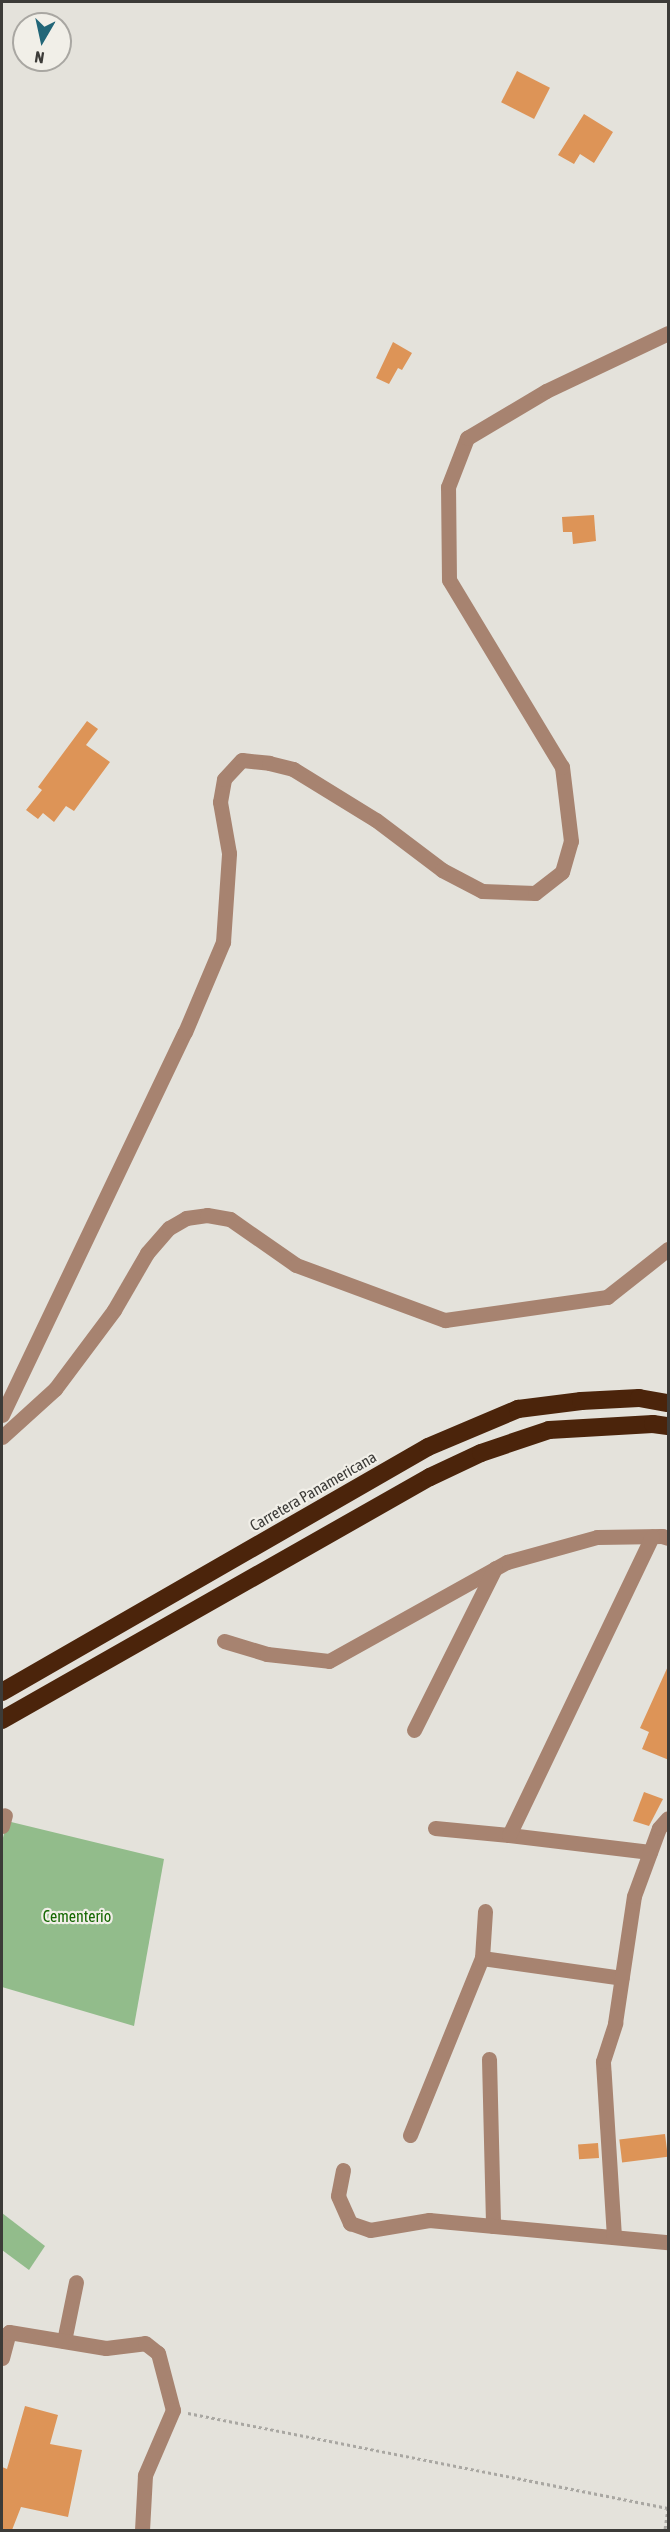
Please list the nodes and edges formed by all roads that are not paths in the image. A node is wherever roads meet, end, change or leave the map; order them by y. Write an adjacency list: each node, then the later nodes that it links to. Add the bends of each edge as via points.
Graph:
1 (669, 333): 4 (street, via 546,391 467,438 448,487 450,580 562,767 571,842 562,872 535,893 482,891 442,870 376,820 293,769 242,760 224,779 220,802 229,853 223,942 185,1032)
2 (669, 1249): 6 (street, via 607,1297 445,1320 296,1265 230,1219 207,1215 186,1218 169,1228 147,1252 114,1310 56,1389)
3 (669, 1403): 11 (highway, Carretera Panamericana, via 639,1398 518,1409 428,1447)
4 (2, 1415)
5 (669, 1426): 12 (highway, via 549,1430 481,1453 430,1477)
6 (2, 1437)
7 (652, 1536): 8 (street); 9 (street, via 597,1537); 17 (street)
8 (669, 1538)
9 (495, 1568): 10 (street, via 329,1661 267,1654); 13 (street)
10 (224, 1641)
11 (2, 1692)
12 (2, 1720)
13 (414, 1730)
14 (669, 1808): 15 (street)
15 (664, 1823): 18 (street)
16 (435, 1828): 17 (street)
17 (509, 1835): 18 (street)
18 (650, 1852): 21 (street, via 634,1896)
19 (485, 1911): 20 (street)
20 (482, 1958): 21 (street); 23 (street)
21 (622, 1978): 26 (street, via 615,2023 603,2061)
22 (489, 2059): 25 (street)
23 (410, 2135)
24 (343, 2170): 25 (street, via 338,2196 350,2223 370,2230 429,2220)
25 (493, 2226): 26 (street)
26 (614, 2237): 27 (street)
27 (669, 2242)
28 (76, 2282): 29 (street)
29 (64, 2341): 30 (street, via 9,2332); 31 (street, via 106,2348 145,2343 158,2353 173,2410 145,2475)
30 (2, 2358)
31 (142, 2530)

